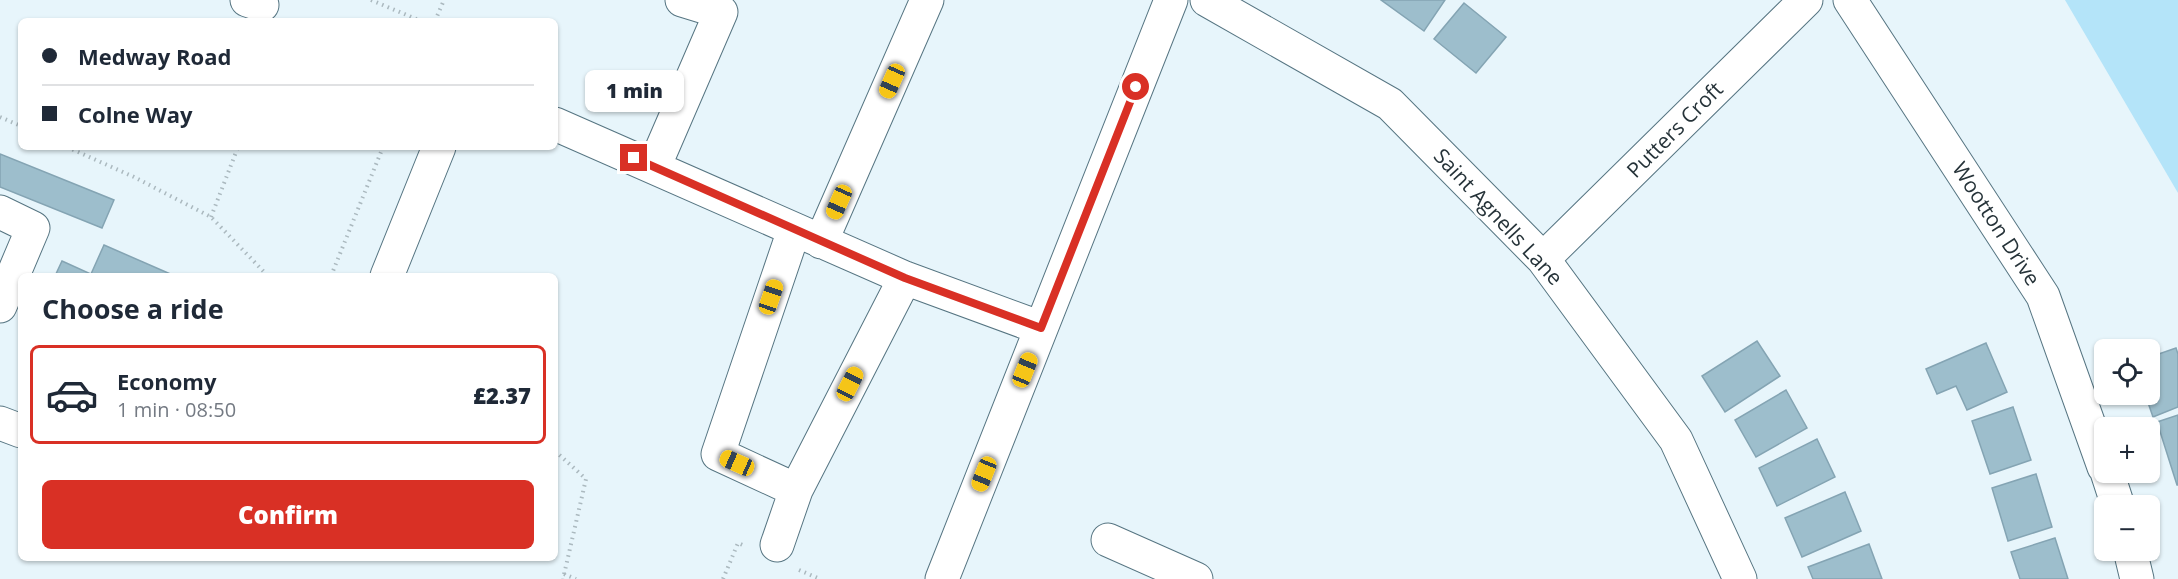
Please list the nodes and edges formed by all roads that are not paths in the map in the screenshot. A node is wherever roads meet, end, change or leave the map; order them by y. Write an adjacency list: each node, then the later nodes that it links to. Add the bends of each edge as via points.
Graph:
1 (682, 0): 9 (street, via 721,12)
2 (927, 0): 11 (street)
3 (1171, 0): 16 (street)
4 (1208, 0): 12 (street, Saint Agnells Lane, via 1390,104)
5 (1806, 0): 12 (street, Putters Croft)
6 (1850, 0): 19 (street, Wootton Drive, via 2043,296)
7 (558, 125): 9 (street)
8 (438, 150): 13 (street)
9 (654, 167): 11 (street)
10 (0, 212): 15 (street, via 33,228)
11 (808, 236): 14 (street); 20 (street, via 718,454)
12 (1543, 259): 26 (street, Saint Agnells Lane, via 1677,441)
13 (388, 273)
14 (905, 278): 16 (street); 20 (street)
15 (0, 306)
16 (1041, 328): 24 (street)
17 (0, 423): 18 (street)
18 (18, 430)
19 (2094, 439)
20 (796, 490): 22 (street)
21 (1108, 540): 25 (street)
22 (777, 545)
23 (2133, 561): 27 (street)
24 (942, 579)
25 (1196, 579)
26 (1740, 579)
27 (2137, 579)

